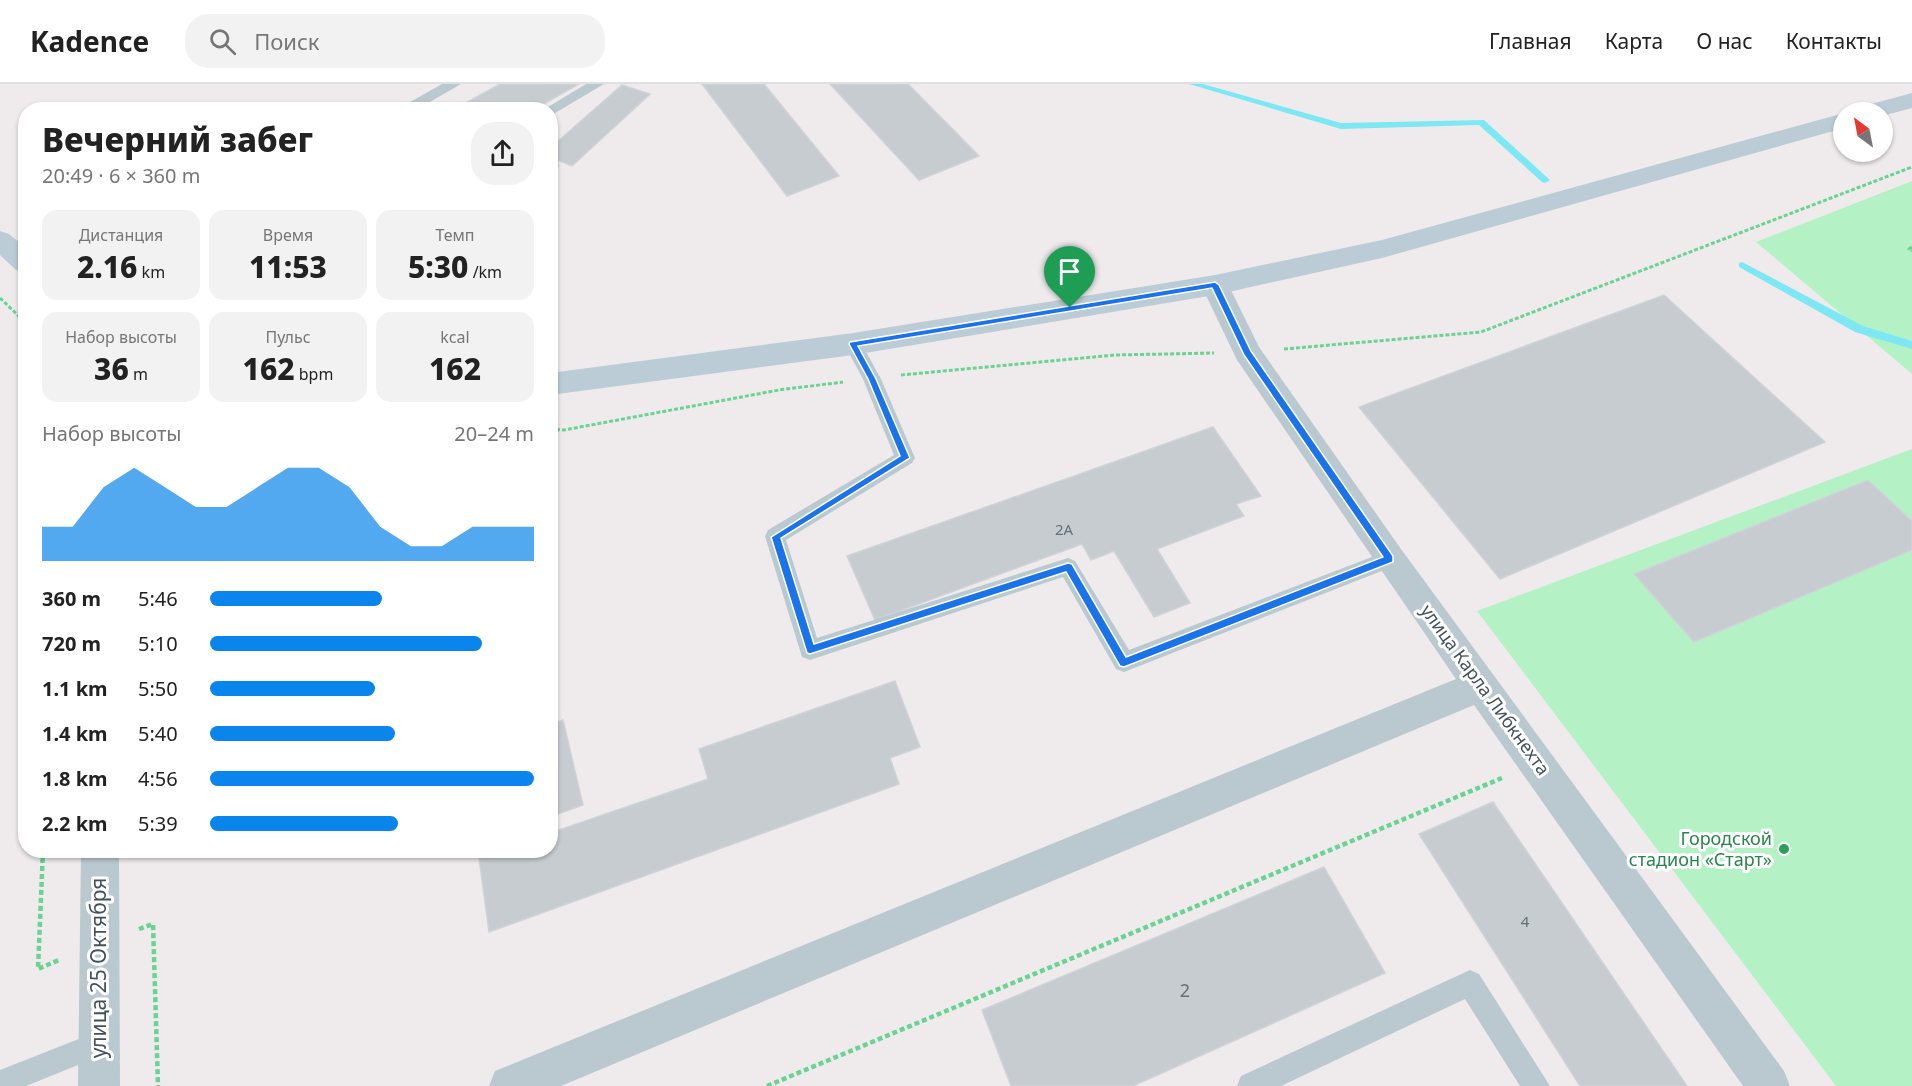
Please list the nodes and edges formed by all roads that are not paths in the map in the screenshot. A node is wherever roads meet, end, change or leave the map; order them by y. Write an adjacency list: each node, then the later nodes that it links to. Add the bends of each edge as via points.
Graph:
1 (454, 84): 4 (lane)
2 (597, 84): 6 (lane)
3 (1912, 100): 5 (street)
4 (419, 102)
5 (1893, 105)
6 (558, 106)
7 (1833, 123): 10 (street, via 1382,249)
8 (0, 240): 9 (street)
9 (18, 256)
10 (1215, 285): 11 (street); 13 (street, улица Карла Либкнехта, via 1247,352)
11 (853, 344): 12 (street); 13 (lane, via 905,458 775,537 810,650 1068,567 1124,662)
12 (558, 383)
13 (1389, 559): 14 (street, улица Карла Либкнехта)
14 (1482, 685): 19 (street); 22 (street, улица Карла Либкнехта)
15 (99, 858): 16 (street, улица 25 Октября)
16 (99, 1044): 17 (lane); 18 (street, улица 25 Октября)
17 (0, 1083)
18 (99, 1086)
19 (510, 1086)
20 (1251, 1086): 21 (lane, via 1470,983)
21 (1536, 1086)
22 (1770, 1086)

